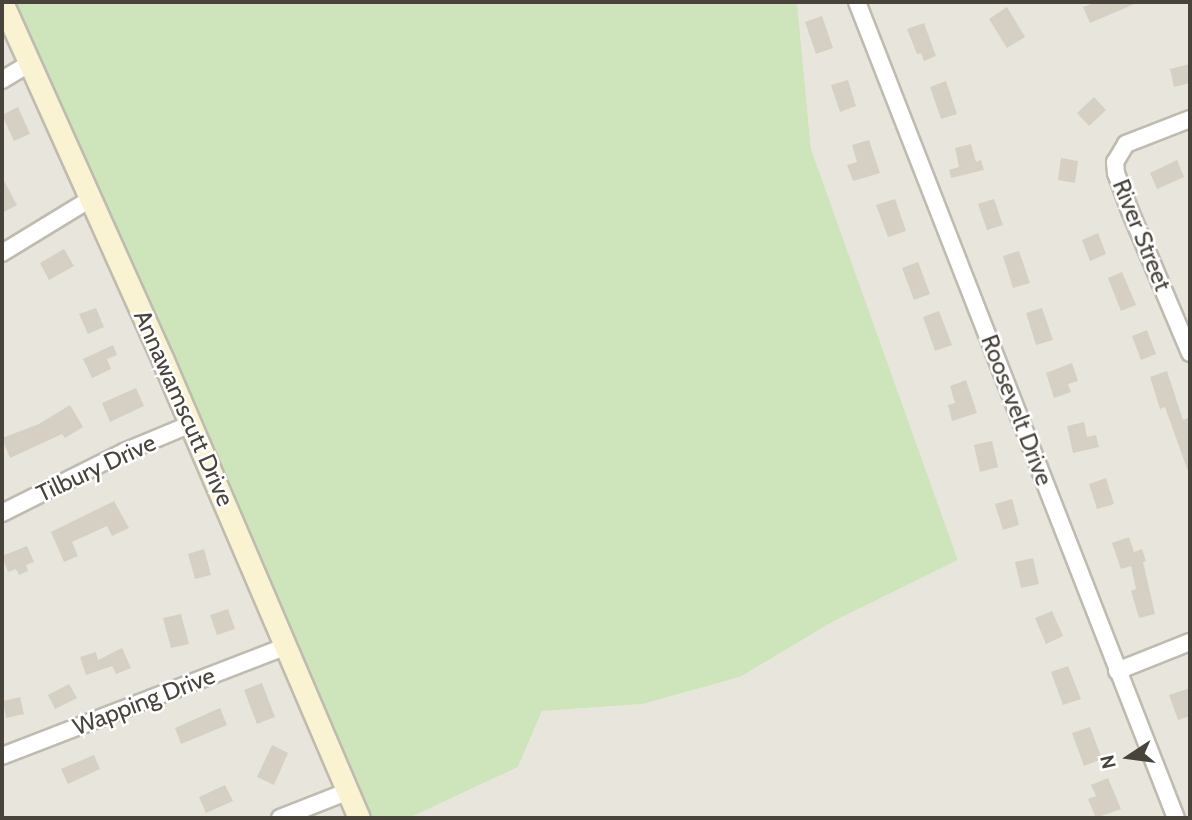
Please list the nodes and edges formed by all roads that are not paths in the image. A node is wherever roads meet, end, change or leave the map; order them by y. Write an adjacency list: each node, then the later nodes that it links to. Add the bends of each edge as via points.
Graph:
1 (2, 2): 3 (street, Annawamscutt Drive)
2 (858, 2): 14 (street, Roosevelt Drive)
3 (30, 63): 4 (street); 6 (street, Annawamscutt Drive)
4 (2, 79)
5 (1190, 119): 8 (street, River Street, via 1121,148 1116,173)
6 (92, 198): 7 (street); 10 (street, Annawamscutt Drive)
7 (2, 253)
8 (1184, 323): 9 (street, River Street)
9 (1190, 353)
10 (191, 424): 11 (street, Tilbury Drive); 13 (street, Annawamscutt Drive)
11 (2, 513)
12 (1190, 642): 14 (street)
13 (287, 646): 15 (street, Wapping Drive); 16 (street, Annawamscutt Drive)
14 (1118, 671): 19 (street, Roosevelt Drive)
15 (2, 756)
16 (348, 791): 17 (street); 18 (street, Annawamscutt Drive)
17 (280, 818)
18 (359, 818)
19 (1176, 818)

